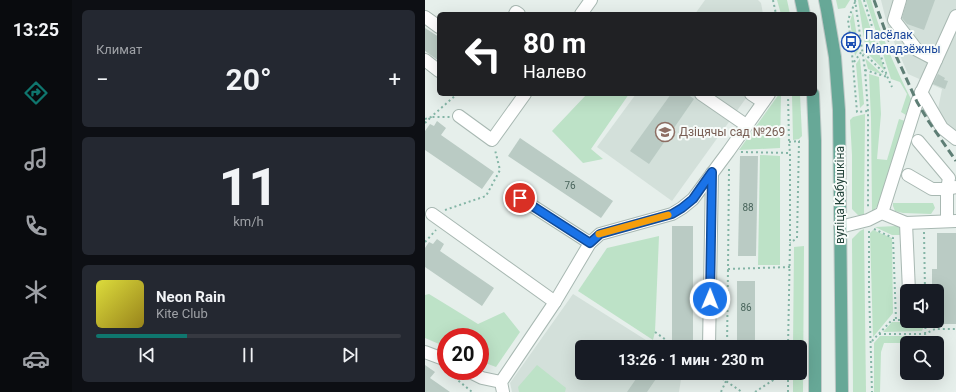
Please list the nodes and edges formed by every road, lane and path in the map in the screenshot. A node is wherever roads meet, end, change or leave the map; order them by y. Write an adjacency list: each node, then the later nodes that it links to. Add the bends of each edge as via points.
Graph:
1 (591, 0): 8 (lane)
2 (773, 0): 9 (path)
3 (801, 0): 10 (main road)
4 (825, 0): 52 (main road, вуліца Кабушкіна, via 835,57 839,110)
5 (864, 0): 20 (path)
6 (900, 0): 16 (lane, via 894,20 917,50)
7 (855, 1): 14 (path); 17 (path, via 848,20)
8 (582, 12)
9 (776, 12)
10 (803, 12)
11 (956, 16): 16 (lane)
12 (425, 17): 13 (lane)
13 (437, 25)
14 (863, 51): 17 (path); 19 (path); 20 (path)
15 (425, 60): 18 (lane)
16 (936, 60): 22 (lane)
17 (853, 63): 29 (path, via 857,112)
18 (437, 69)
19 (865, 70): 20 (path); 29 (path)
20 (887, 76): 21 (path)
21 (892, 87)
22 (921, 92): 35 (lane, via 942,128); 45 (lane)
23 (455, 96): 31 (path)
24 (524, 96): 36 (lane)
25 (704, 96): 34 (lane)
26 (788, 96): 38 (path)
27 (813, 96): 86 (main road, вуліца Кабушкіна)
28 (766, 98): 34 (lane)
29 (869, 111): 47 (path)
30 (459, 116): 31 (path); 36 (lane)
31 (431, 117): 32 (path); 33 (path)
32 (425, 119)
33 (425, 123)
34 (746, 125): 39 (lane)
35 (956, 139)
36 (492, 140): 46 (path, via 500,170 486,196)
37 (918, 141): 43 (lane, via 949,178)
38 (789, 142): 40 (path); 55 (path, via 799,141 797,238)
39 (728, 152): 40 (path); 41 (lane); 57 (path)
40 (790, 153): 55 (path)
41 (712, 172): 54 (lane, via 693,199 672,214 600,234); 69 (lane)
42 (908, 175): 43 (lane, via 932,189)
43 (952, 188): 48 (lane)
44 (520, 198): 54 (lane)
45 (883, 213): 47 (lane); 50 (lane)
46 (432, 214): 49 (lane)
47 (868, 220): 52 (lane)
48 (951, 221): 51 (lane)
49 (444, 222): 53 (path); 60 (lane)
50 (907, 222): 51 (lane); 58 (lane)
51 (923, 222): 59 (path)
52 (840, 227): 87 (main road, вуліца Кабушкіна)
53 (425, 242)
54 (590, 243): 60 (lane)
55 (790, 243): 56 (path)
56 (790, 267): 57 (path); 71 (path)
57 (728, 269): 70 (path)
58 (909, 284)
59 (925, 284)
60 (555, 302): 80 (lane)
61 (896, 320): 62 (path); 66 (path, via 892,320); 72 (path, via 893,238 869,227)
62 (900, 320)
63 (925, 328): 67 (path)
64 (956, 329): 67 (path, via 935,329)
65 (655, 332): 68 (path)
66 (879, 334): 67 (path); 72 (path)
67 (925, 334)
68 (666, 340)
69 (709, 340)
70 (727, 340)
71 (788, 340)
72 (871, 342): 88 (path)
73 (425, 352): 74 (lane)
74 (437, 357)
75 (458, 380): 81 (path)
76 (486, 380): 80 (lane)
77 (773, 380): 84 (path)
78 (788, 380): 85 (path)
79 (726, 381): 82 (path); 83 (path)
80 (502, 387)
81 (472, 392)
82 (721, 392)
83 (742, 392)
84 (755, 392)
85 (788, 392)
86 (815, 392)
87 (842, 392)
88 (871, 392)

